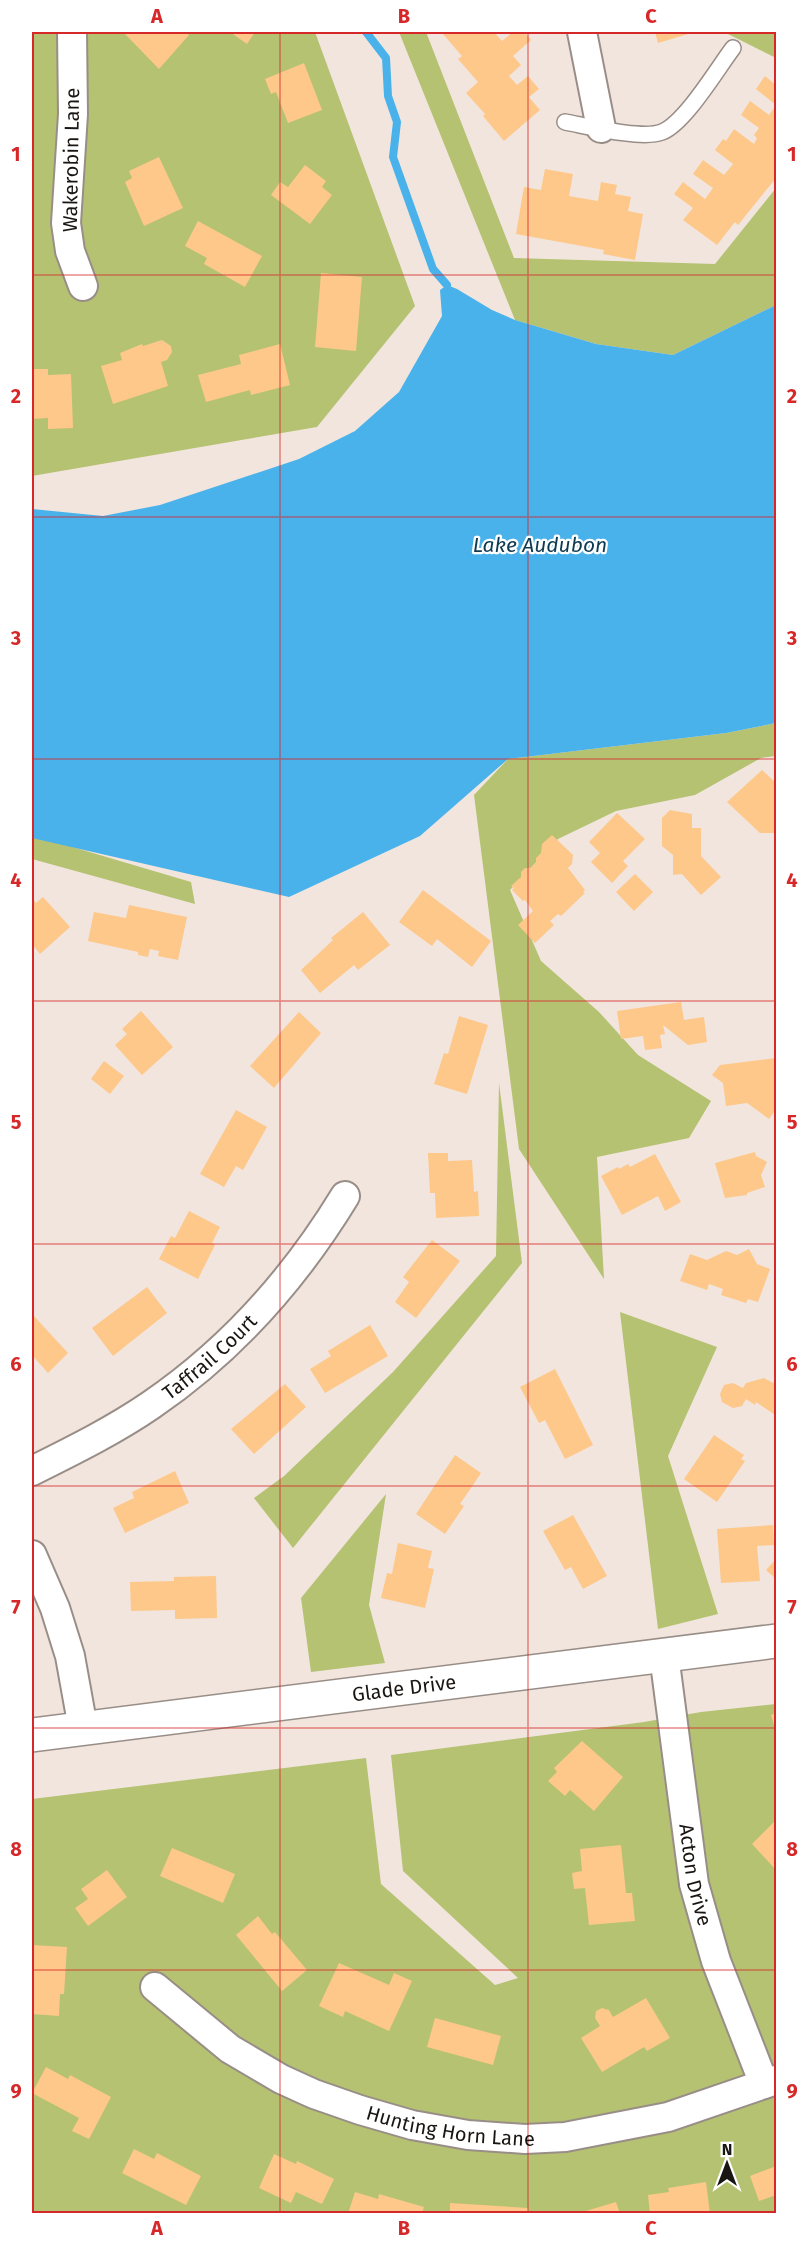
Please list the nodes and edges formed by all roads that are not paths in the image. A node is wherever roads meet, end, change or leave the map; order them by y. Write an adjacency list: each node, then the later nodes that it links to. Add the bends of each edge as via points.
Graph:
1 (72, 32): 6 (street, Wakerobin Lane, via 73,114 66,223 70,251)
2 (582, 32): 5 (street)
3 (733, 48): 5 (lane, via 677,123 661,133 646,135)
4 (565, 122): 5 (lane)
5 (601, 128)
6 (83, 286)
7 (345, 1196): 8 (street, Taffrail Court, via 289,1278 204,1365 152,1405 97,1439)
8 (32, 1471)
9 (32, 1555): 12 (street, via 67,1647)
10 (777, 1641): 11 (street, Glade Drive)
11 (664, 1655): 12 (street, Glade Drive); 15 (street, Acton Drive, via 696,1892 720,1971)
12 (83, 1728): 13 (street, Glade Drive)
13 (32, 1734)
14 (155, 1987): 15 (street, Hunting Horn Lane, via 230,2049 281,2079 360,2110 468,2135 565,2137 668,2117)
15 (770, 2082)

